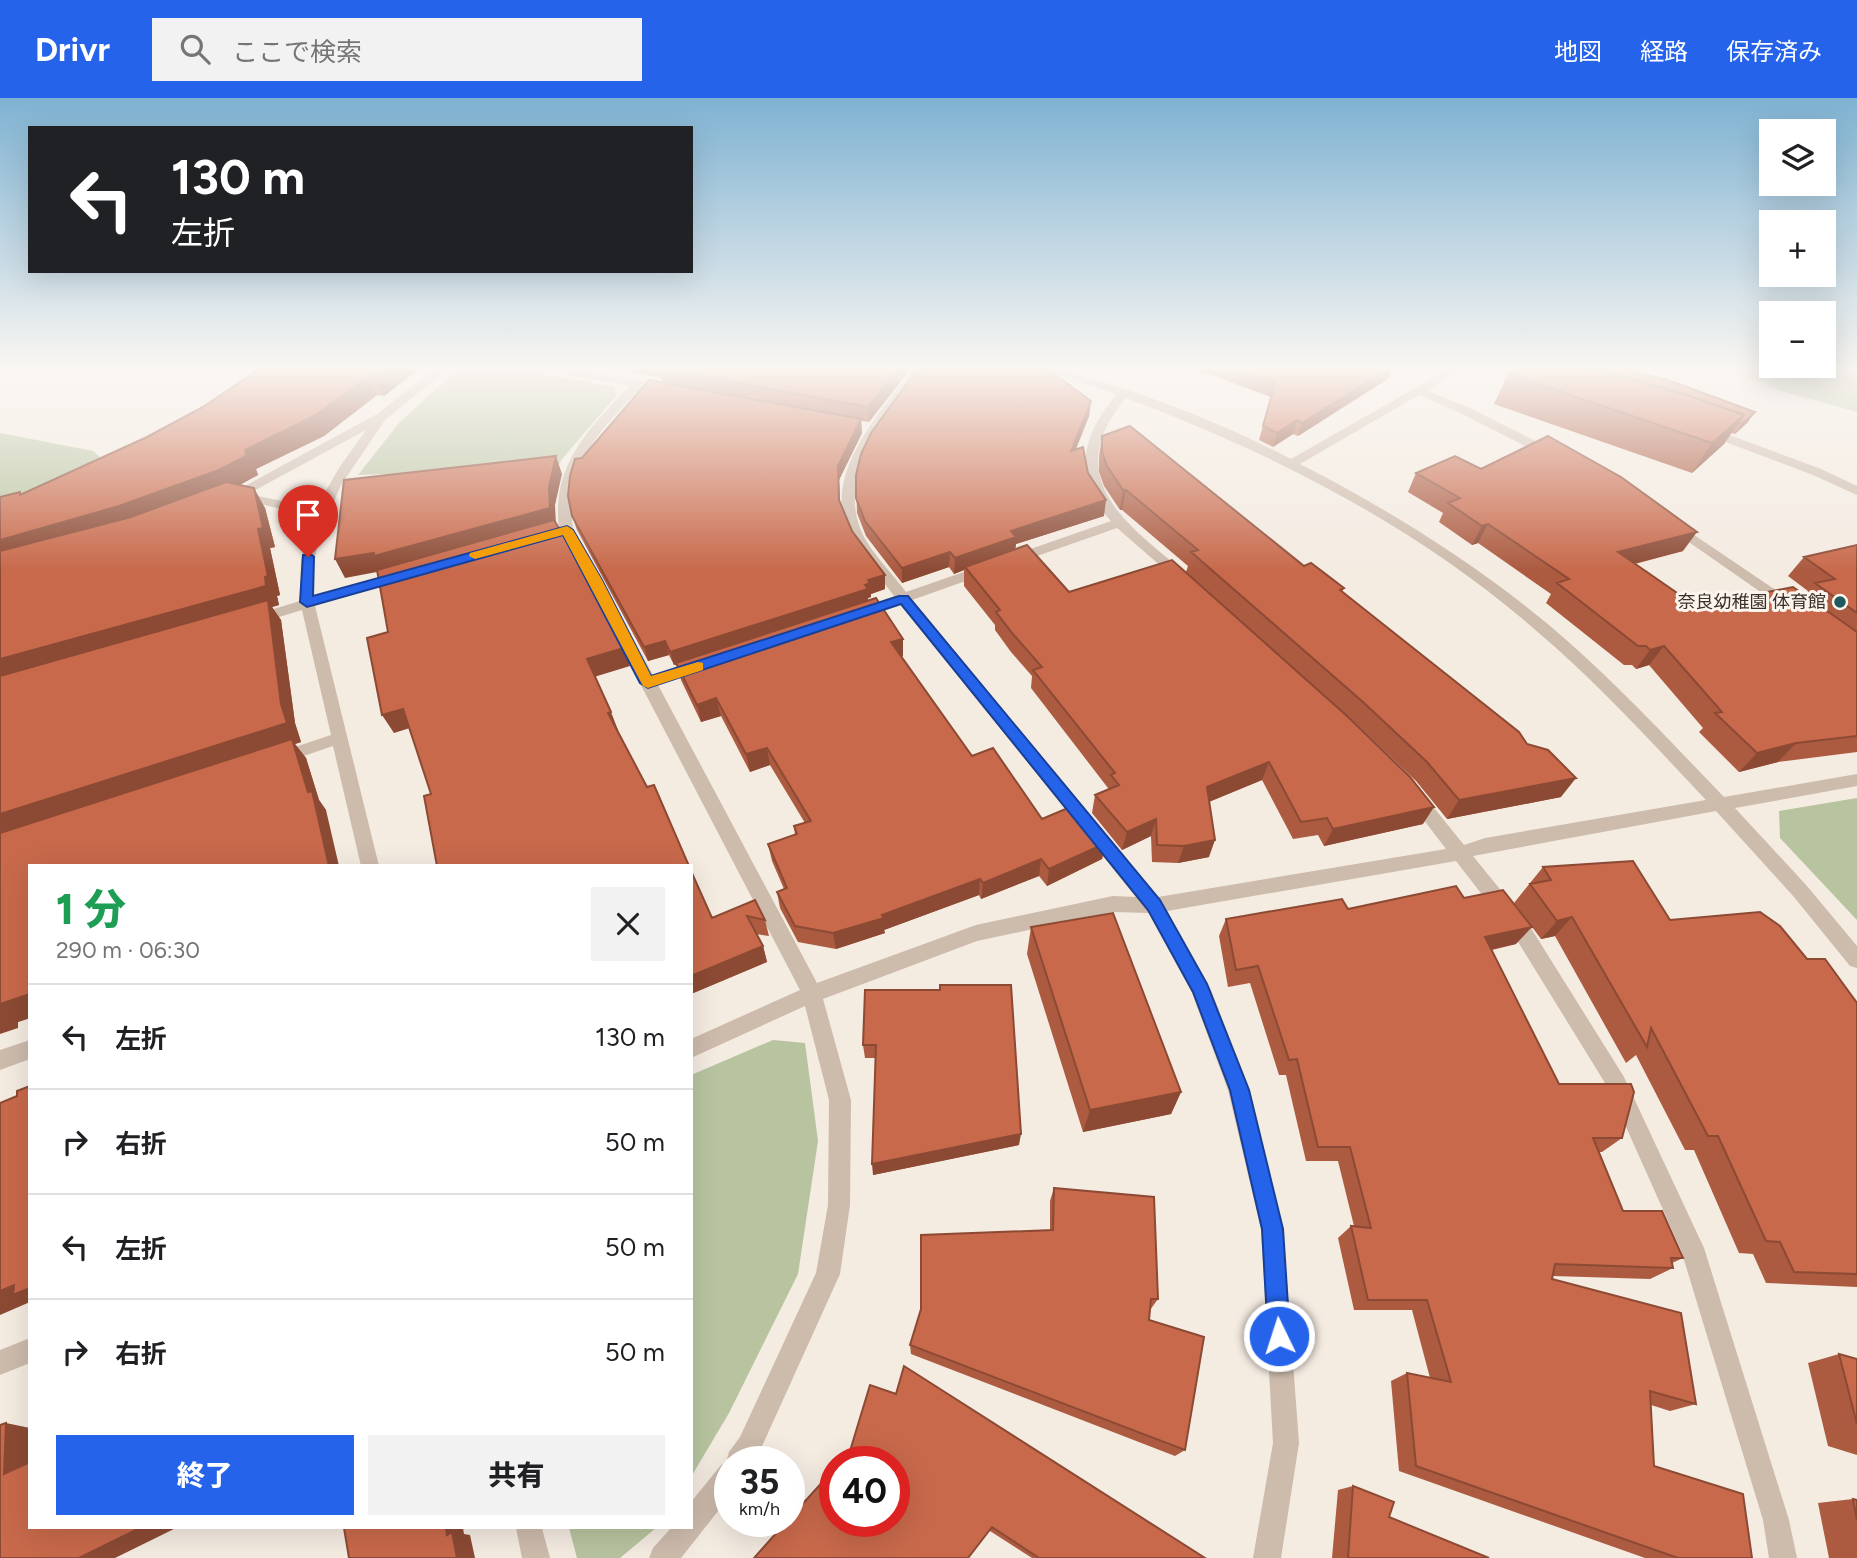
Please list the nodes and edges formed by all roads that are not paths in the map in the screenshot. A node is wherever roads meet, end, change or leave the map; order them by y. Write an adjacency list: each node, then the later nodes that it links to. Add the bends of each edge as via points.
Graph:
1 (348, 435): 13 (street)
2 (368, 435): 15 (street)
3 (594, 435): 26 (street, via 567,475 560,532 596,580)
4 (864, 435): 20 (street, via 849,479 847,505 857,537)
5 (1097, 435): 17 (street, via 1089,461 1095,491)
6 (1235, 435): 10 (street)
7 (1341, 435): 10 (street)
8 (1513, 435): 11 (street)
9 (1717, 435): 12 (street)
10 (1292, 463): 31 (street, via 1419,538 1514,605 1604,682)
11 (1569, 464)
12 (1857, 491)
13 (237, 495): 14 (street); 15 (street)
14 (212, 504)
15 (320, 513): 21 (street, via 308,557)
16 (1667, 521): 22 (street)
17 (1119, 523): 19 (street); 20 (street)
18 (411, 573): 21 (street)
19 (1200, 594)
20 (904, 599): 23 (street); 34 (street)
21 (307, 602): 24 (street); 27 (street)
22 (1801, 614)
23 (840, 620)
24 (237, 624)
25 (712, 662): 26 (street)
26 (648, 683): 36 (street)
27 (340, 738): 28 (street); 33 (street)
28 (261, 764)
29 (1857, 780): 31 (street)
30 (1408, 788): 32 (street)
31 (1721, 805): 32 (street, via 1485,845); 35 (street)
32 (1462, 853): 34 (street); 50 (street, via 1522,930 1616,1084 1692,1248 1776,1520)
33 (370, 864)
34 (1154, 905): 36 (street, via 1113,904 976,933); 49 (street, via 1201,990 1240,1090 1272,1229 1286,1443)
35 (1857, 960)
36 (812, 994): 37 (street); 42 (street, via 840,1100 839,1205 828,1273)
37 (693, 1048)
38 (28, 1050): 39 (street)
39 (0, 1060)
40 (28, 1351): 41 (street)
41 (0, 1363)
42 (749, 1446)
43 (714, 1495): 44 (street)
44 (693, 1522)
45 (529, 1529): 47 (street)
46 (687, 1529): 48 (street)
47 (537, 1558)
48 (663, 1558)
49 (1267, 1558)
50 (1783, 1558)

